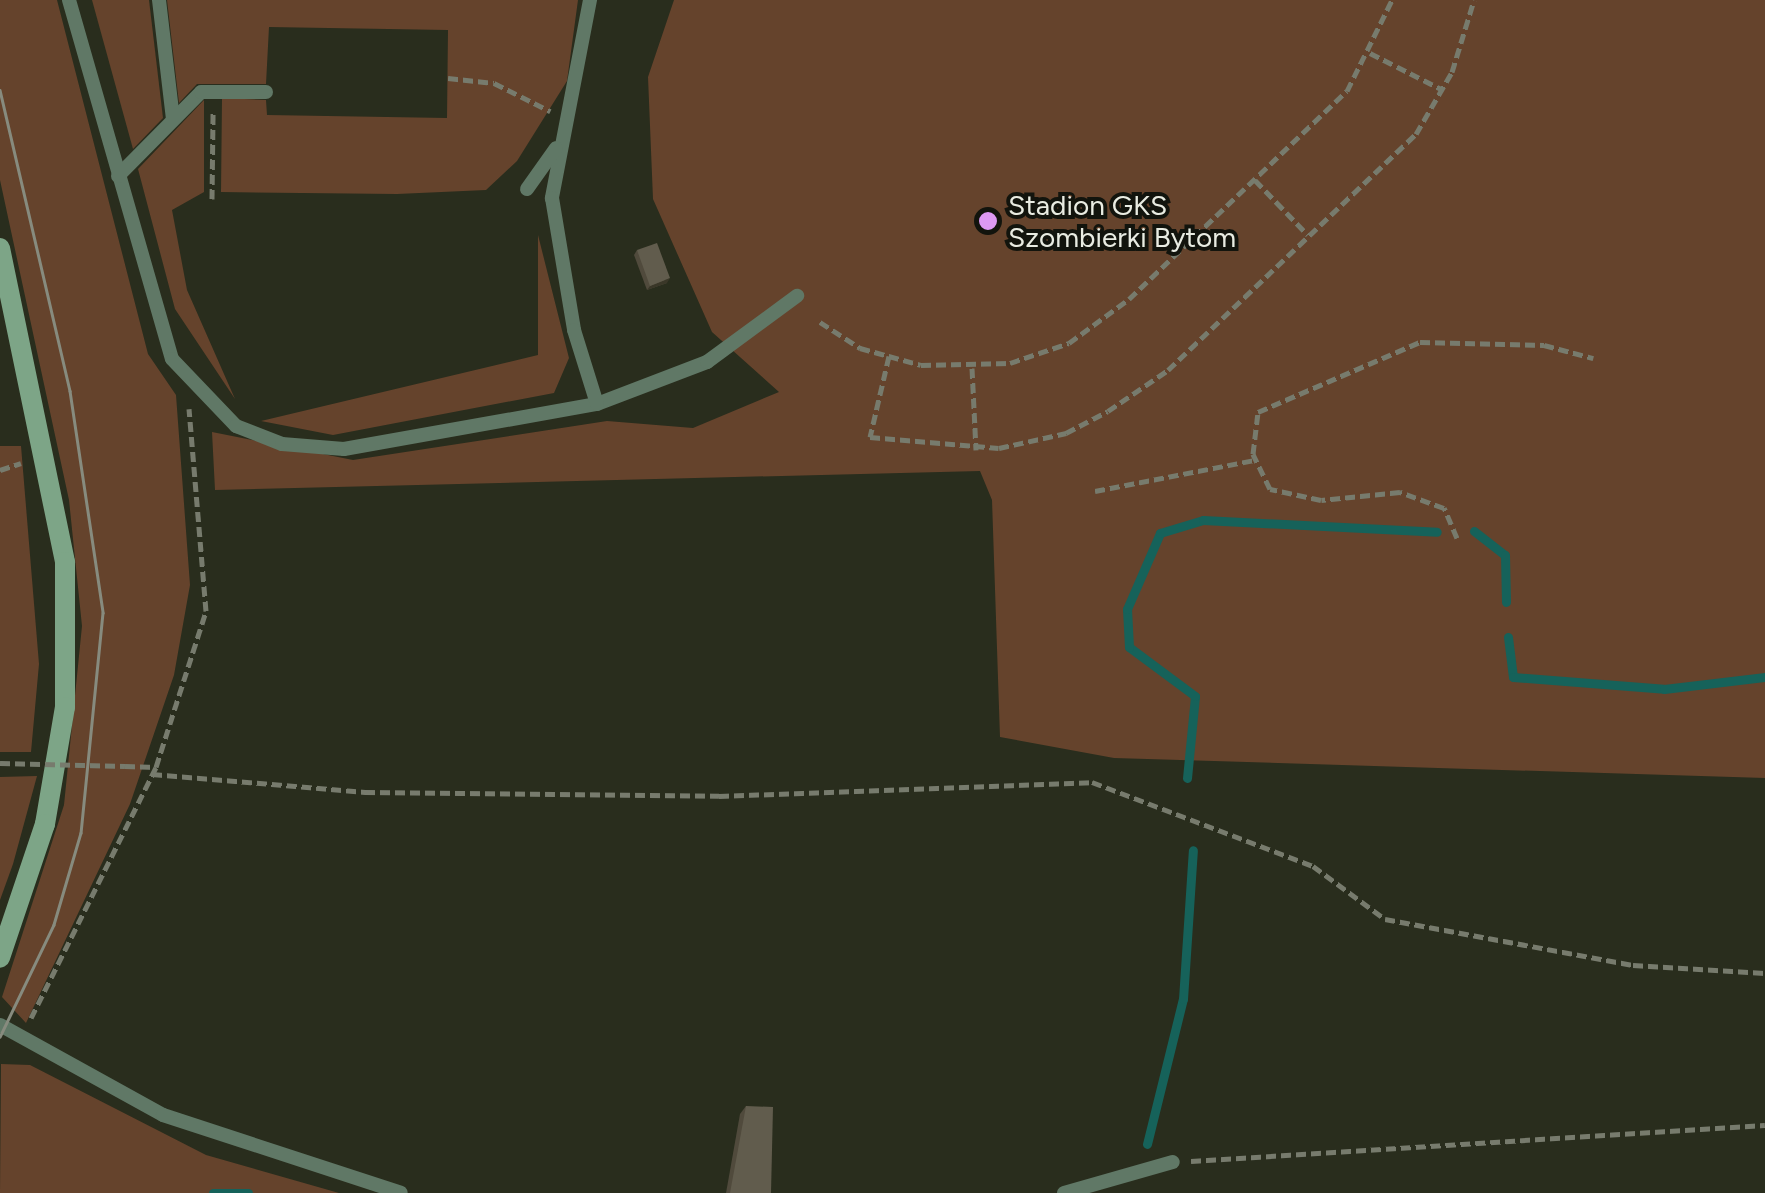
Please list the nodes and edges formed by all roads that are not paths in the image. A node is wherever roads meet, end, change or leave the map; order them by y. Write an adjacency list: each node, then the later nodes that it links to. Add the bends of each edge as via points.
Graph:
1 (69, 0): 7 (lane)
2 (158, 0): 5 (lane)
3 (590, 0): 6 (lane)
4 (266, 92): 5 (lane, via 213,92)
5 (173, 119): 7 (lane)
6 (556, 147): 8 (lane); 11 (lane, via 554,235)
7 (118, 176): 11 (lane, via 172,359 236,426 282,444 344,449)
8 (527, 189)
9 (0, 248): 12 (main road, via 65,562 66,688 45,824)
10 (796, 296): 11 (lane, via 707,362)
11 (597, 404)
12 (0, 958)
13 (0, 1026): 15 (lane, via 163,1115)
14 (1173, 1162): 16 (lane)
15 (401, 1193)
16 (1064, 1193)

